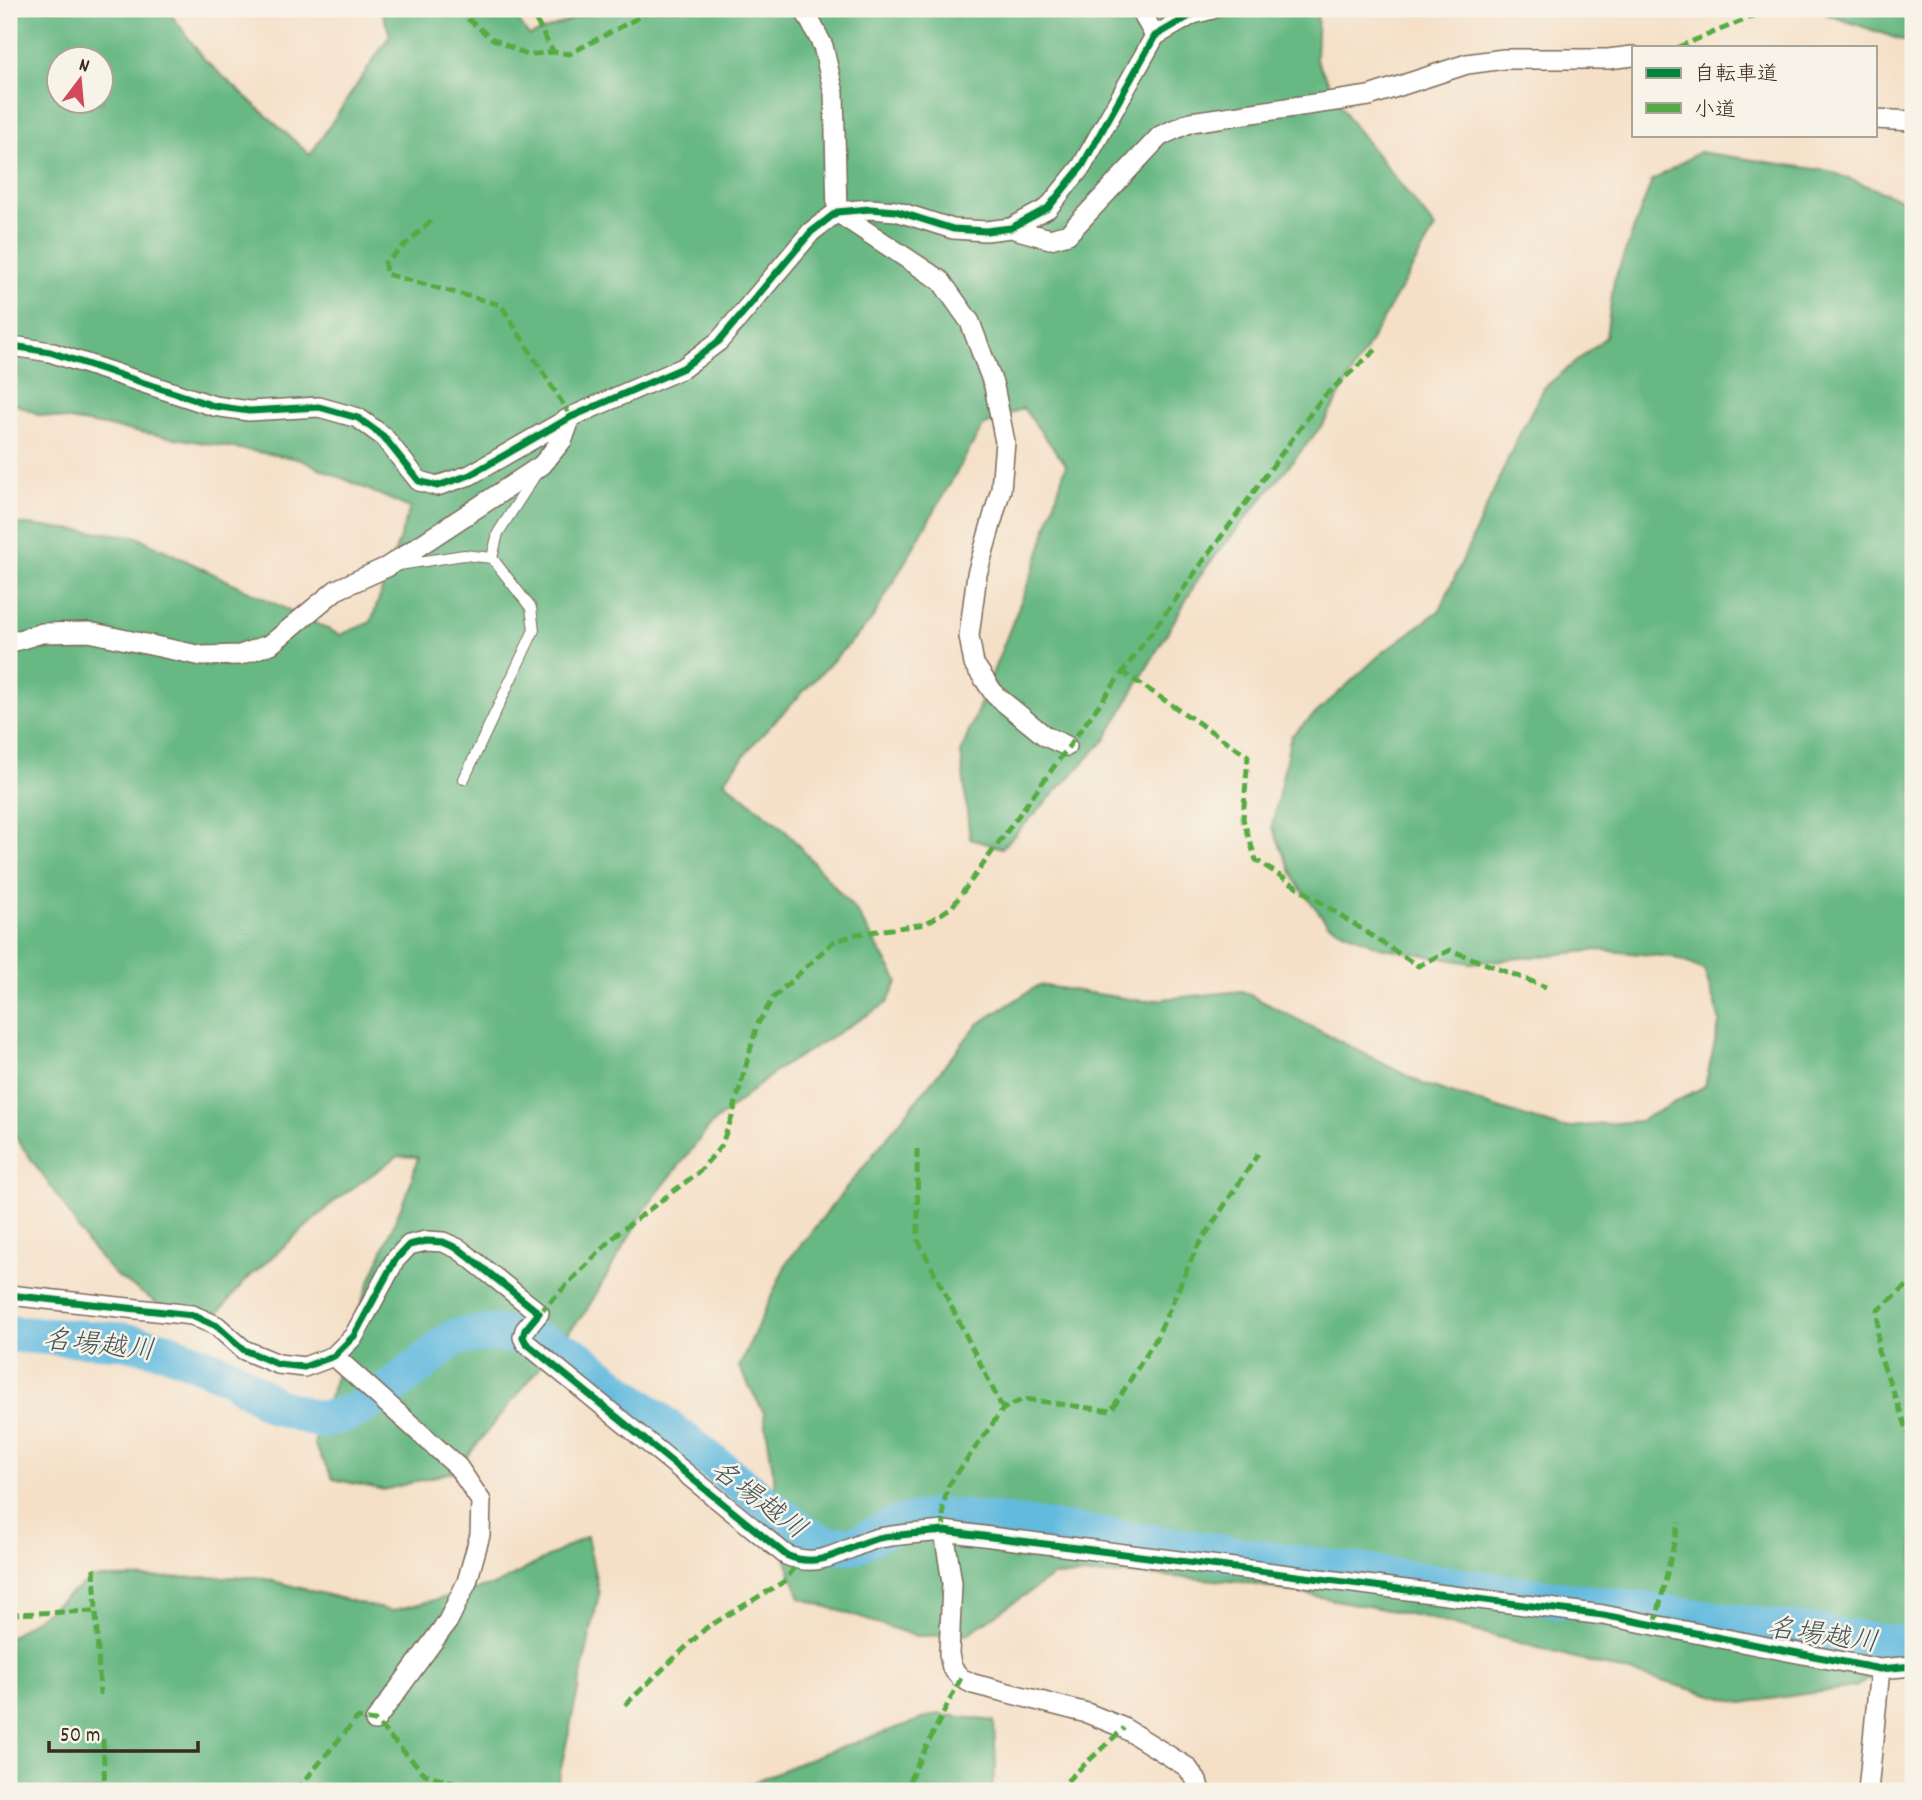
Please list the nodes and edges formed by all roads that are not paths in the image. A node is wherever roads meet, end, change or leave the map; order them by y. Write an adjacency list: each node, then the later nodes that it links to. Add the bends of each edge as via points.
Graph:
1 (804, 9): 8 (street, via 823,46 834,93)
2 (1140, 9): 4 (street)
3 (1212, 9): 4 (street)
4 (1155, 36): 9 (street, via 1082,166 1048,208)
5 (1632, 56): 9 (street, via 1492,60 1369,96 1191,122 1160,136 1068,234 1050,239)
6 (1876, 119): 7 (street)
7 (1913, 121)
8 (837, 212): 9 (street, via 896,211 953,229); 11 (street, via 811,232 719,341 683,368); 16 (street, via 941,281 970,322 994,386 1004,442 1001,489 977,574 969,636 974,664 995,695 1045,736)
9 (1011, 228)
10 (9, 348): 11 (street, via 50,352 214,406 249,411 319,407 358,418 383,436 419,481 436,486 470,475)
11 (571, 416): 12 (street, via 563,439)
12 (542, 465): 13 (lane, via 498,533); 14 (street)
13 (492, 558): 14 (lane, via 464,555); 17 (lane, via 531,608 534,630)
14 (387, 566): 15 (street, via 336,590 271,644 240,655 202,656 89,632 42,634)
15 (9, 643)
16 (1067, 746)
17 (464, 779)
18 (9, 1295): 19 (street, via 192,1315 216,1326 244,1350 278,1364 304,1367)
19 (334, 1356): 20 (street, via 354,1336 395,1260 409,1245 443,1242 459,1249 540,1313 523,1337 526,1343 786,1555 815,1562 878,1539); 23 (street, via 458,1467 481,1501 480,1535 467,1582 448,1621)
20 (944, 1531): 22 (street, via 1603,1615); 24 (street, via 952,1583 949,1654 961,1678 1124,1728 1187,1767)
21 (1913, 1665): 22 (street)
22 (1880, 1669): 25 (street)
23 (375, 1721)
24 (1200, 1791)
25 (1868, 1791)

